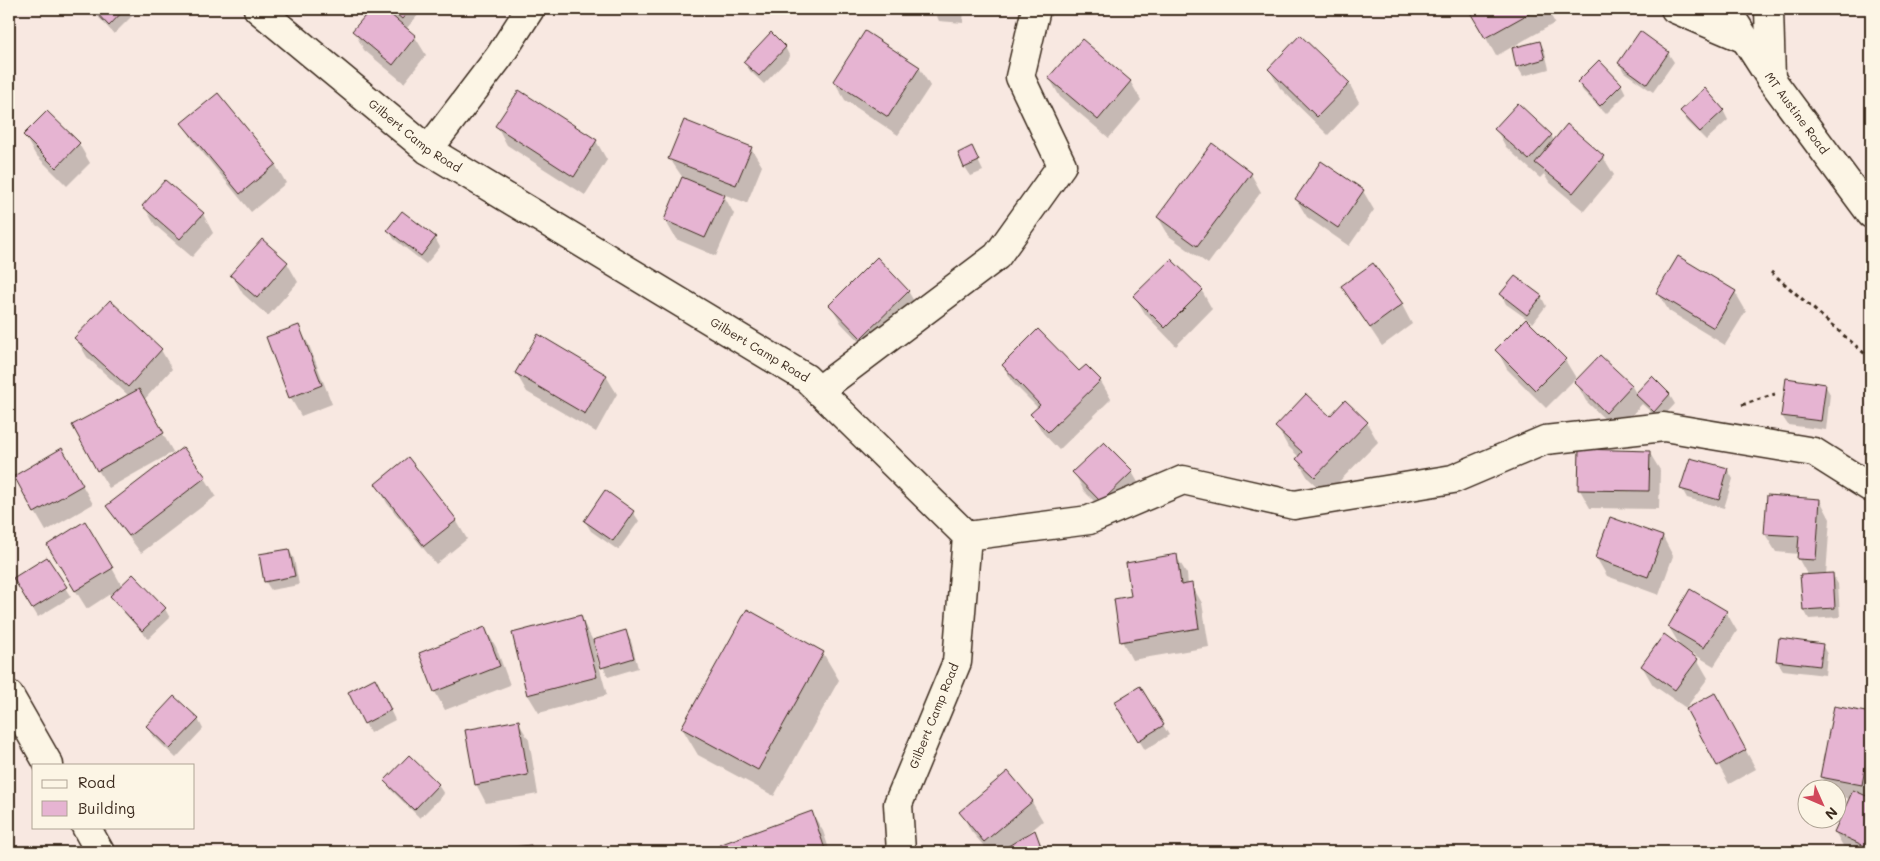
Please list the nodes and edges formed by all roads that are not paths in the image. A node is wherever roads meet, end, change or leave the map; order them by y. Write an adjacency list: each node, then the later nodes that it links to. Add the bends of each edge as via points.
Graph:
1 (258, 9): 9 (street, Gilbert Camp Road)
2 (530, 9): 9 (street, via 499,57)
3 (1036, 9): 11 (street, via 1020,77 1062,166 997,256)
4 (1675, 9): 7 (street)
5 (1726, 9): 7 (street, MT Austine Road)
6 (1769, 9): 8 (street)
7 (1745, 39): 8 (street, MT Austine Road)
8 (1771, 79): 10 (street, MT Austine Road)
9 (428, 150): 11 (street, Gilbert Camp Road, via 806,378)
10 (1871, 214)
11 (818, 391): 13 (street, Gilbert Camp Road)
12 (1871, 488): 13 (street, via 1814,452 1664,427 1545,440 1453,479 1294,505 1183,480 1089,520)
13 (967, 536): 18 (street, Gilbert Camp Road, via 957,662 898,804)
14 (9, 695): 15 (street)
15 (48, 764)
16 (87, 828): 17 (street)
17 (100, 852)
18 (901, 852)

